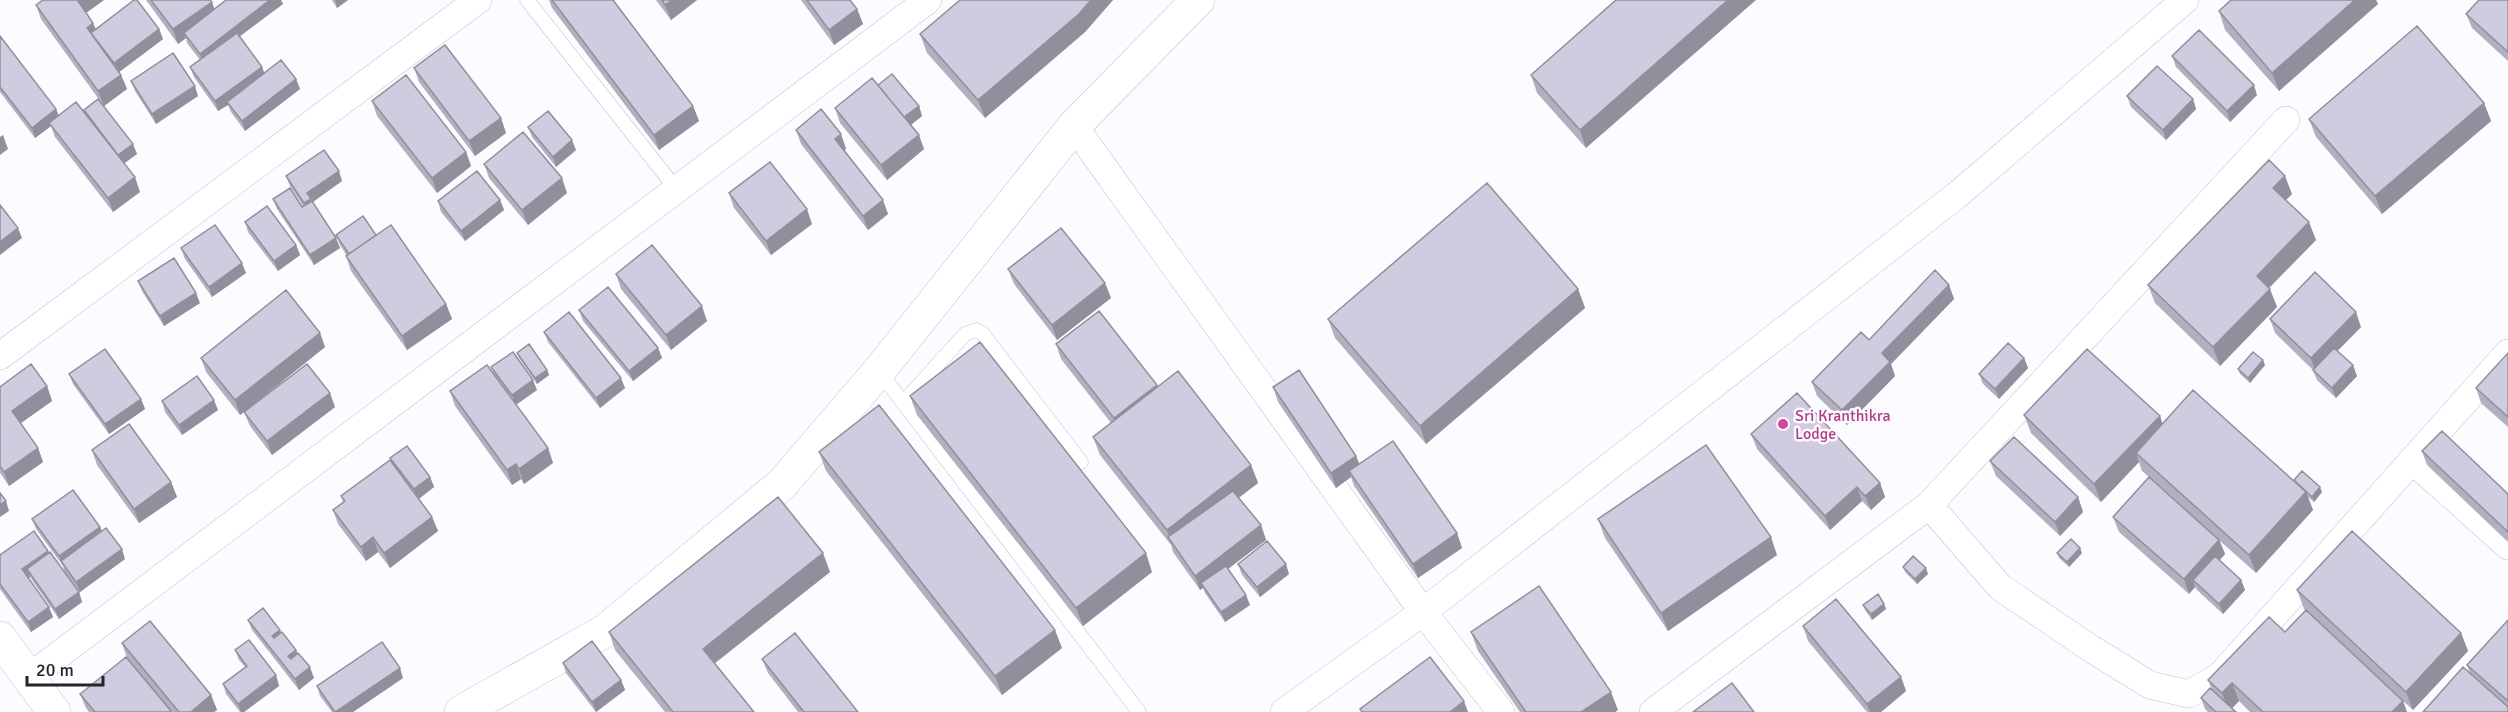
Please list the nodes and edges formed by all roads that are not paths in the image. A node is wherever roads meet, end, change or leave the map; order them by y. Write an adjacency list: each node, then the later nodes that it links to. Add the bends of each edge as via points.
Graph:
1 (477, 0): 10 (street)
2 (527, 0): 8 (lane)
3 (928, 0): 8 (street)
4 (1198, 0): 7 (street)
5 (2185, 0): 17 (street, via 1958,195)
6 (2286, 120): 15 (street)
7 (1074, 126): 11 (street); 17 (street)
8 (677, 190): 19 (street)
9 (2508, 353): 13 (street)
10 (0, 356)
11 (879, 371): 12 (lane); 21 (street, via 782,484 605,631)
12 (903, 403): 14 (lane, via 965,334 976,330); 22 (lane)
13 (2412, 460): 15 (street, via 2220,676 2190,694 2150,685 2000,587); 16 (street)
14 (1081, 462)
15 (1929, 505): 25 (street)
16 (2508, 546)
17 (1423, 612): 23 (street); 24 (street)
18 (0, 638): 19 (street)
19 (28, 678): 20 (street)
20 (54, 712)
21 (461, 712)
22 (1139, 712)
23 (1284, 712)
24 (1501, 712)
25 (1653, 712)

